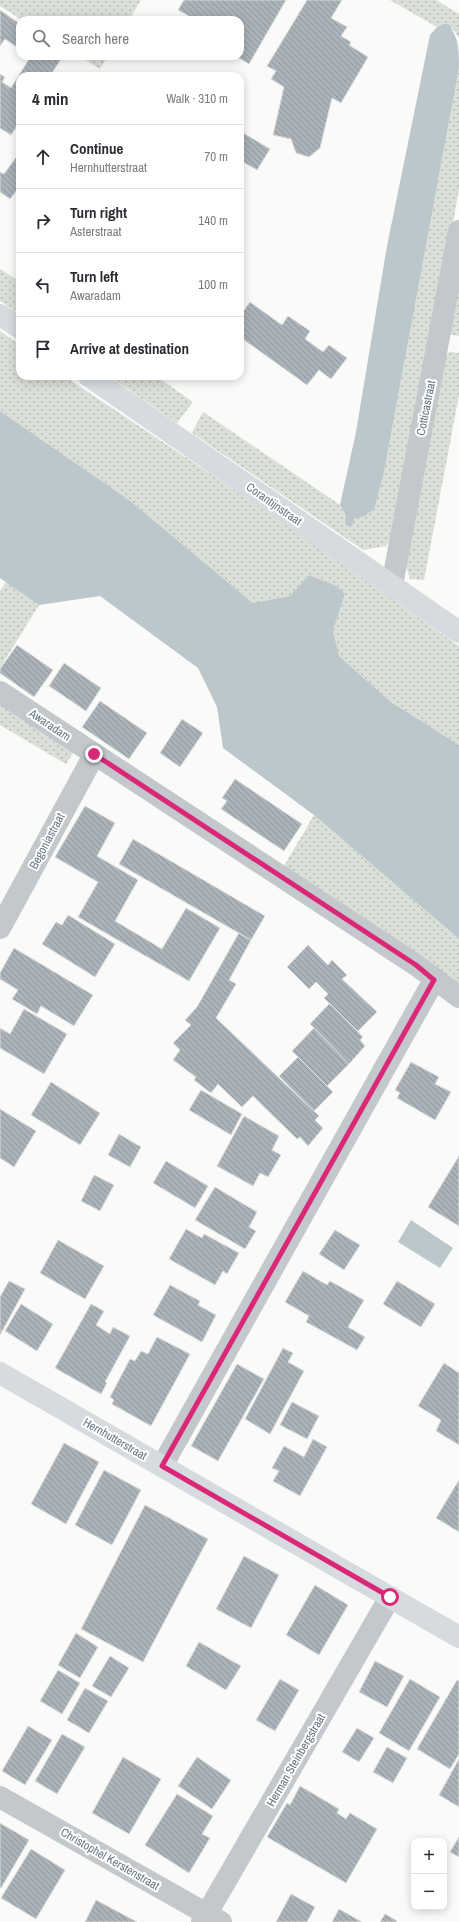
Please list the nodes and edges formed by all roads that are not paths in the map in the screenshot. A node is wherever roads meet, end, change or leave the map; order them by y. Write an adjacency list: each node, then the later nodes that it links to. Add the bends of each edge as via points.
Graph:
1 (459, 232): 5 (street, Cotticastraat)
2 (0, 315): 3 (street)
3 (16, 325)
4 (95, 380): 5 (street, Corantijnstraat)
5 (392, 585): 6 (street, Corantijnstraat)
6 (459, 632)
7 (0, 692): 8 (street, Awaradam)
8 (94, 754): 9 (street, Begoniastraat); 10 (street, Awaradam, via 416,965)
9 (0, 928)
10 (434, 980): 11 (street, Awaradam); 13 (street)
11 (459, 997)
12 (0, 1373): 13 (street, Hernhutterstraat)
13 (162, 1466): 14 (street, Hernhutterstraat)
14 (390, 1597): 15 (street, Hernhutterstraat); 17 (street, Herman Steinbergstraat)
15 (459, 1637)
16 (0, 1797): 17 (street, Christophel Kerstenstraat)
17 (210, 1919)

